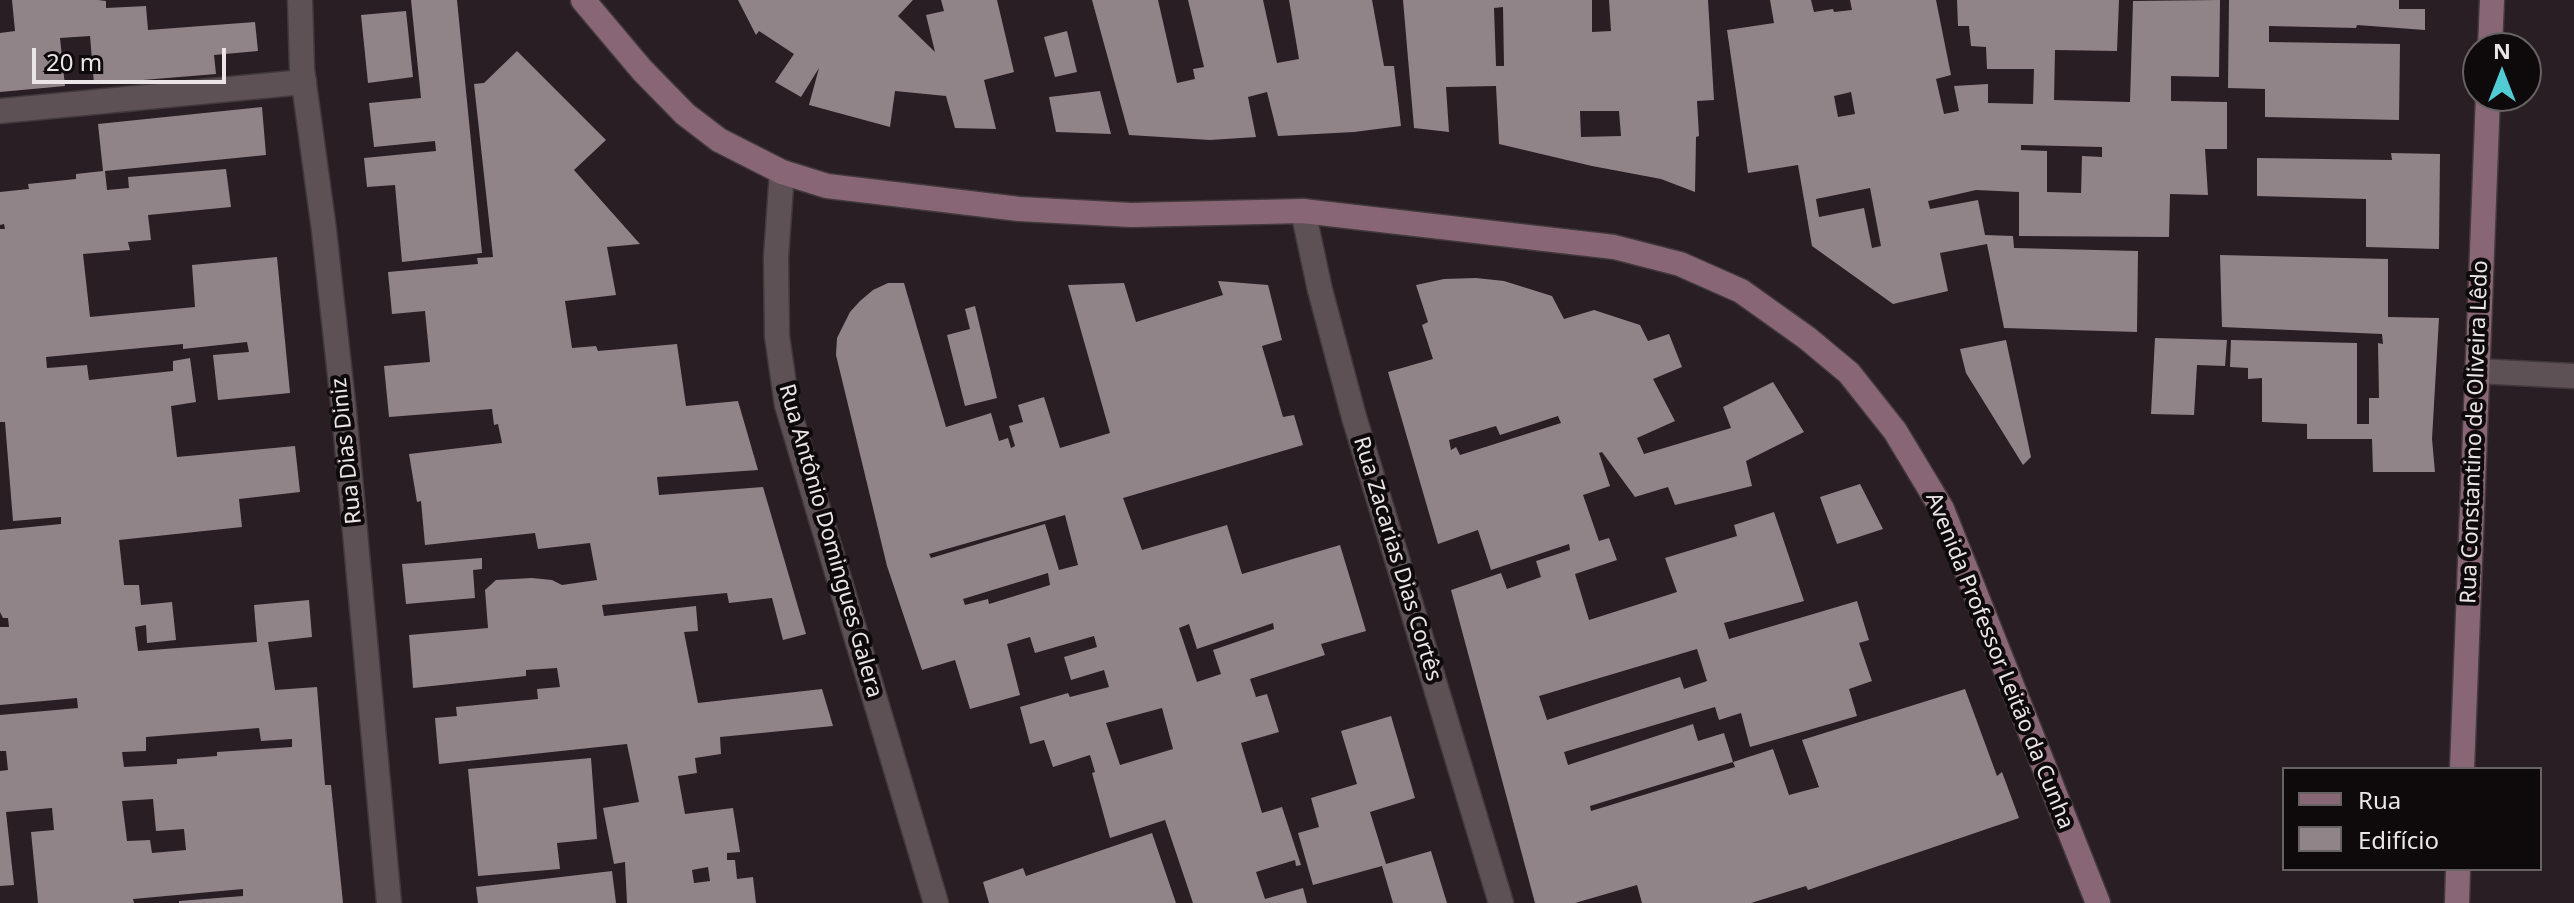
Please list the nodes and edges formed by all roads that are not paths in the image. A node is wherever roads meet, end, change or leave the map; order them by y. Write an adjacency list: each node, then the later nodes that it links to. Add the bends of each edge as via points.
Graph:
1 (300, 0): 5 (street, Rua Dias Diniz)
2 (583, 0): 8 (street, Avenida Professor Leitão da Cunha, via 685,114 719,140)
3 (2492, 0): 4 (street)
4 (2491, 32)
5 (304, 82): 6 (street); 14 (street, Rua Dias Diniz, via 344,412)
6 (0, 111)
7 (2487, 112): 10 (street, Rua Constantino de Oliveira Lêdo)
8 (782, 172): 9 (street, Avenida Professor Leitão da Cunha, via 827,186 1019,209 1131,215); 15 (street, Rua Antônio Domingues Galera, via 777,336 787,405)
9 (1303, 211): 16 (street, Rua Zacarias Dias Cortês, via 1354,417); 17 (street, Avenida Professor Leitão da Cunha, via 1614,247 1680,264 1741,291 1849,373 1895,431 1942,509)
10 (2476, 371): 11 (street); 12 (street, Rua Constantino de Oliveira Lêdo)
11 (2574, 376)
12 (2462, 767)
13 (2458, 871): 18 (street)
14 (389, 903)
15 (936, 903)
16 (1501, 903)
17 (2098, 903)
18 (2457, 903)

